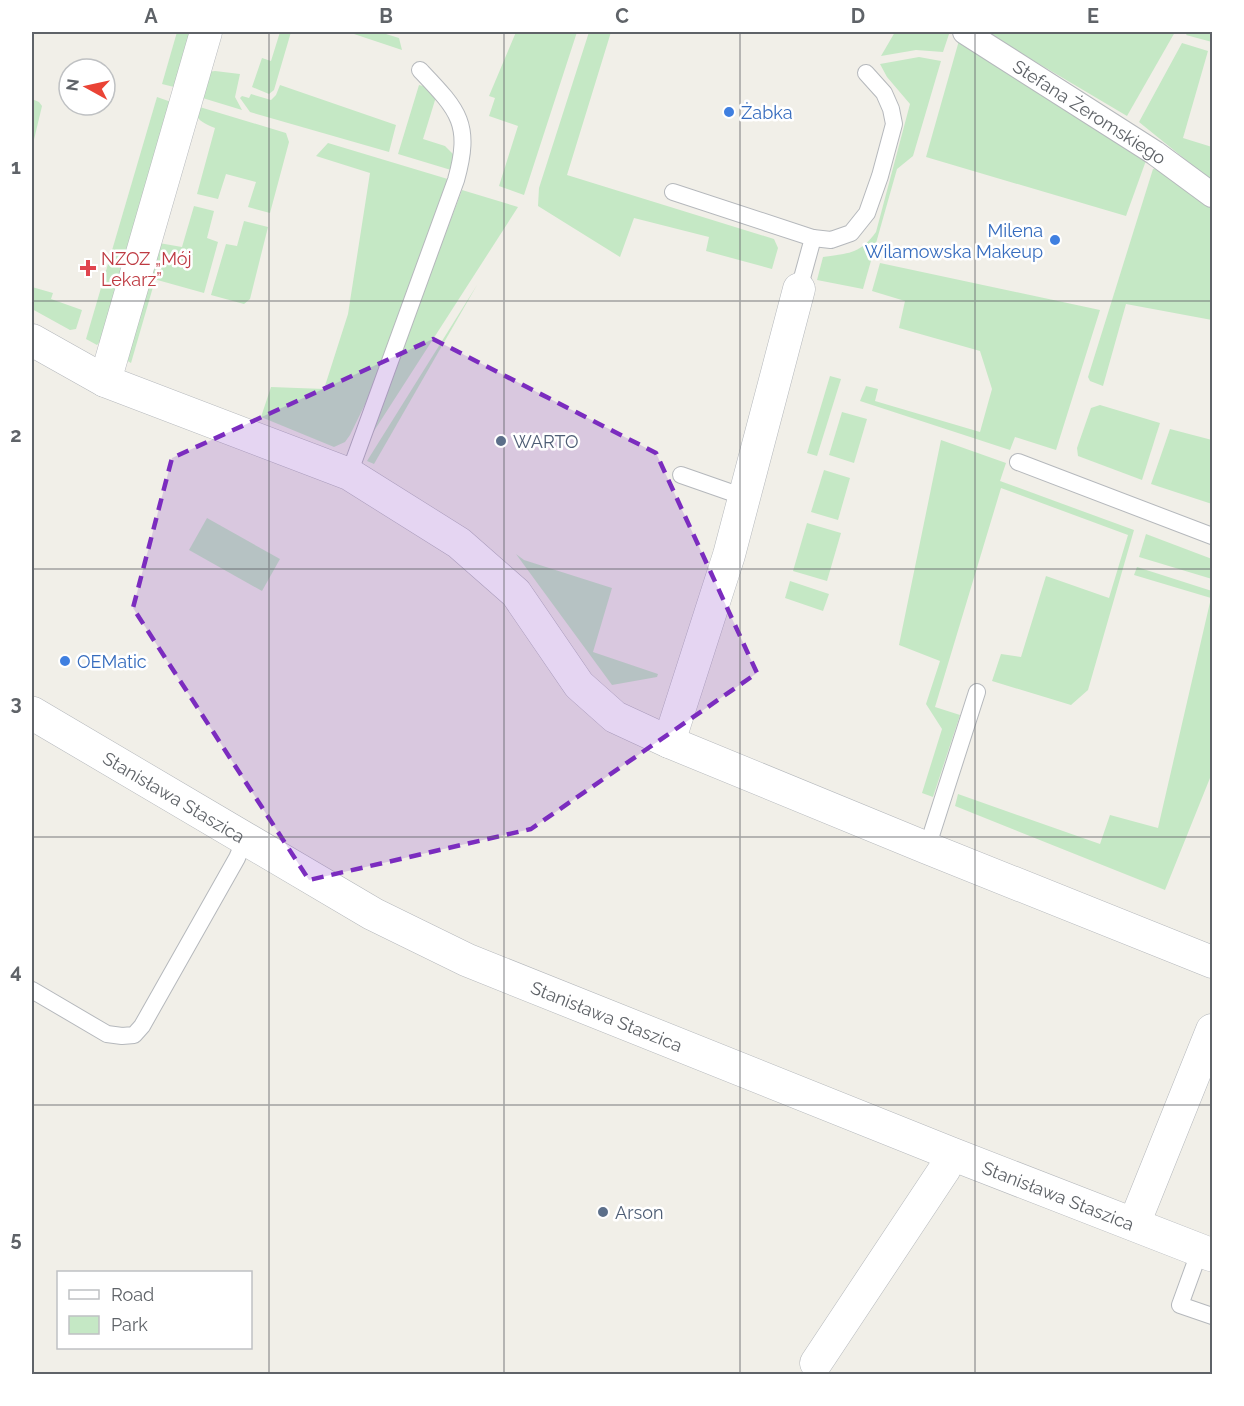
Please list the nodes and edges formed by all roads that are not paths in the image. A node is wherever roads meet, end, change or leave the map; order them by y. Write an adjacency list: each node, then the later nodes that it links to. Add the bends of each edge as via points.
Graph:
1 (207, 32): 10 (street)
2 (965, 32): 6 (street, Stefana Żeromskiego, via 1155,153)
3 (420, 70): 12 (lane, via 446,97 460,122 464,138 462,159)
4 (866, 73): 7 (lane, via 884,93 894,124 880,176 867,213 851,233 831,240)
5 (673, 192): 7 (lane)
6 (1212, 195)
7 (813, 238): 8 (lane)
8 (799, 290): 14 (street)
9 (32, 340): 10 (street)
10 (105, 381): 12 (street)
11 (1018, 462): 15 (lane)
12 (349, 474): 18 (street, via 459,543 516,593 579,685 615,717)
13 (681, 475): 14 (lane)
14 (744, 497): 18 (street)
15 (1212, 536)
16 (977, 692): 20 (lane)
17 (32, 713): 19 (street, Stanisława Staszica)
18 (669, 742): 20 (street)
19 (246, 839): 22 (lane, via 134,1035 107,1034); 24 (street, Stanisława Staszica, via 373,914 467,960)
20 (927, 848): 21 (street)
21 (1212, 962)
22 (32, 990)
23 (1212, 1030): 25 (street)
24 (952, 1154): 25 (street, Stanisława Staszica); 28 (street)
25 (1134, 1224): 26 (street, Stanisława Staszica)
26 (1206, 1252): 27 (lane, via 1179,1305)
27 (1212, 1316)
28 (816, 1363)

